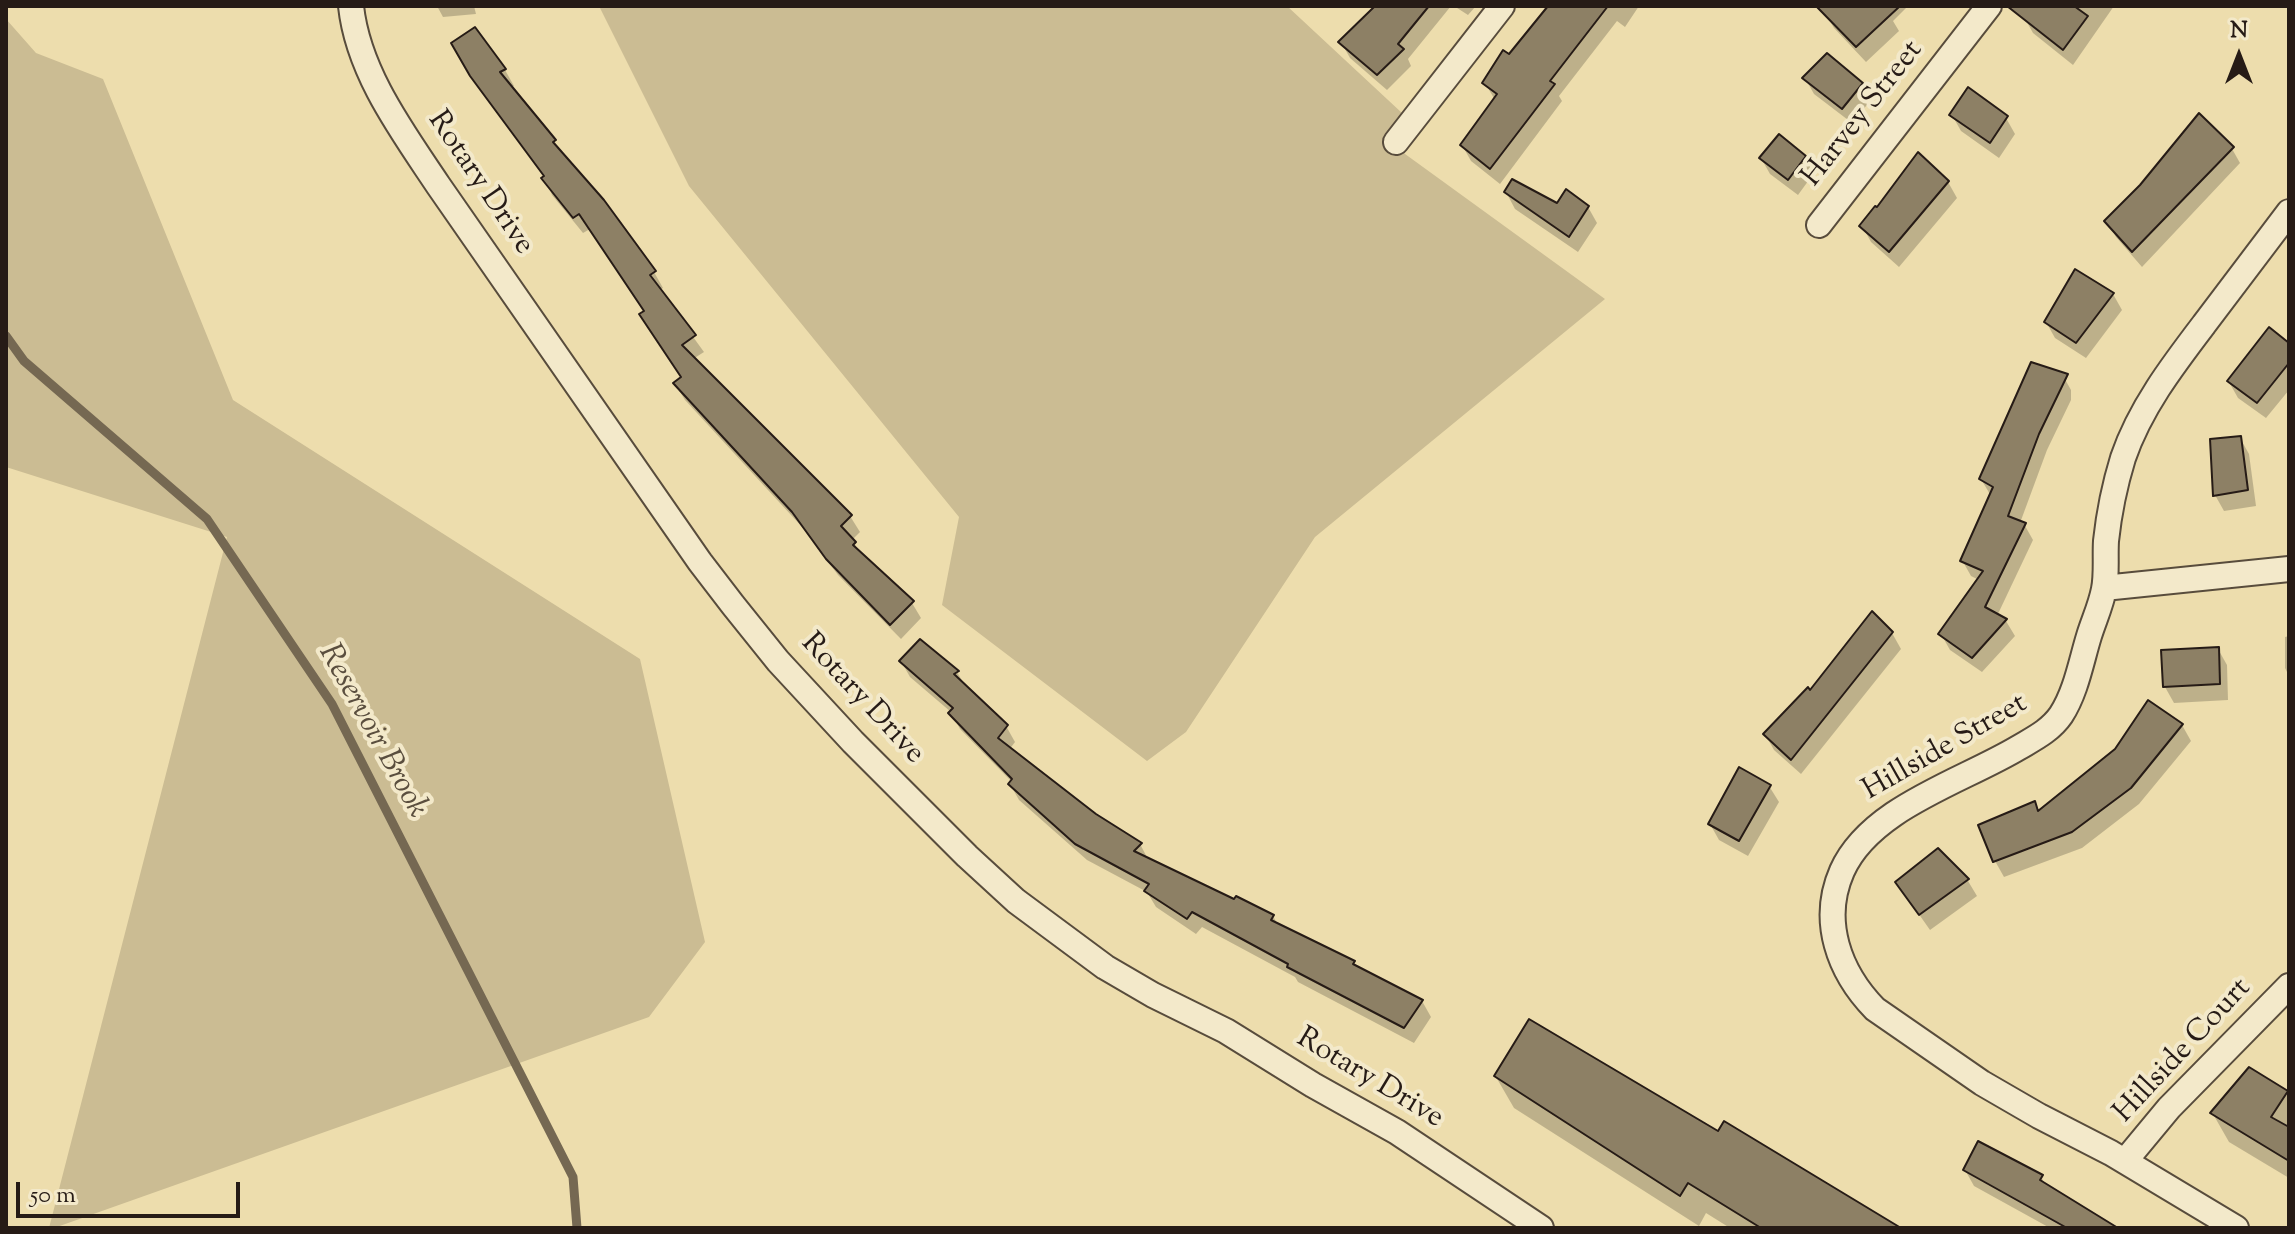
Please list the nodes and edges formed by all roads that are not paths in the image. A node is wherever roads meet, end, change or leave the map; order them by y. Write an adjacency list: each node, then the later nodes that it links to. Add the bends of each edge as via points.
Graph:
1 (351, 6): 11 (street, Rotary Drive, via 367,64 438,185 700,562 778,661 853,742 1016,901 1105,967 1397,1132)
2 (1502, 6): 4 (street)
3 (1989, 6): 6 (street, Harvey Street)
4 (1396, 142)
5 (2289, 212): 8 (street, Hillside Street, via 2139,418 2113,498)
6 (1819, 225)
7 (2289, 569): 8 (street)
8 (2104, 588): 10 (street, Hillside Street, via 2073,690 2050,729 1870,830 1843,869 1833,920 1842,964 1875,1009 1982,1083)
9 (2289, 986): 10 (street, Hillside Court, via 2169,1108)
10 (2125, 1161): 12 (street, Hillside Street)
11 (1541, 1228)
12 (2236, 1228)

